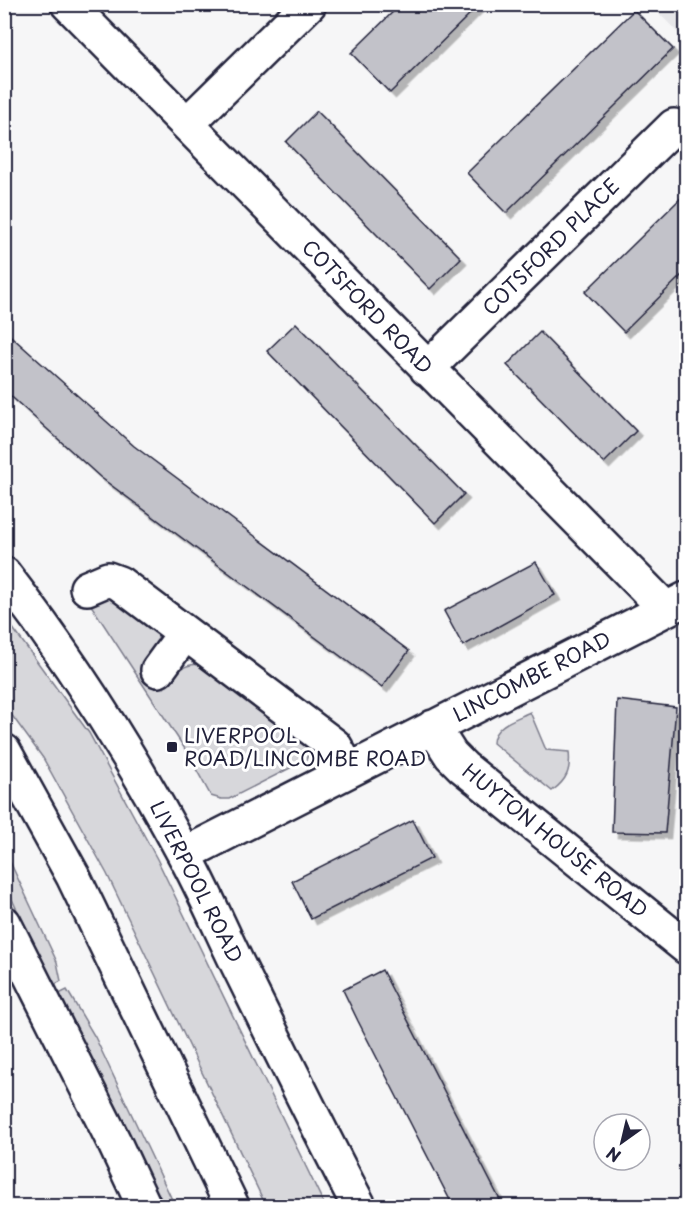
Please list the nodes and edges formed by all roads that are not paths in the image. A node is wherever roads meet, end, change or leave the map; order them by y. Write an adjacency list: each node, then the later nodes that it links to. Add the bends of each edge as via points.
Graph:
1 (68, 4): 3 (main road, COTSFORD ROAD)
2 (309, 4): 3 (main road)
3 (187, 124): 5 (main road, COTSFORD ROAD)
4 (674, 126): 5 (main road, COTSFORD PLACE)
5 (428, 369): 8 (main road, COTSFORD ROAD)
6 (4, 574): 14 (main road, LIVERPOOL ROAD, via 89,691)
7 (87, 588): 9 (main road, via 108,579 119,583)
8 (676, 604): 11 (main road, LINCOMBE ROAD)
9 (185, 633): 10 (main road); 13 (main road, via 335,746)
10 (158, 670)
11 (433, 727): 13 (main road, LINCOMBE ROAD); 16 (main road, HUYTON HOUSE ROAD, via 463,767)
12 (4, 751): 18 (main road, via 73,876)
13 (348, 769): 14 (main road, LINCOMBE ROAD)
14 (184, 854): 19 (main road, LIVERPOOL ROAD)
15 (4, 923): 17 (main road)
16 (687, 947)
17 (144, 1206)
18 (232, 1206)
19 (358, 1206)

